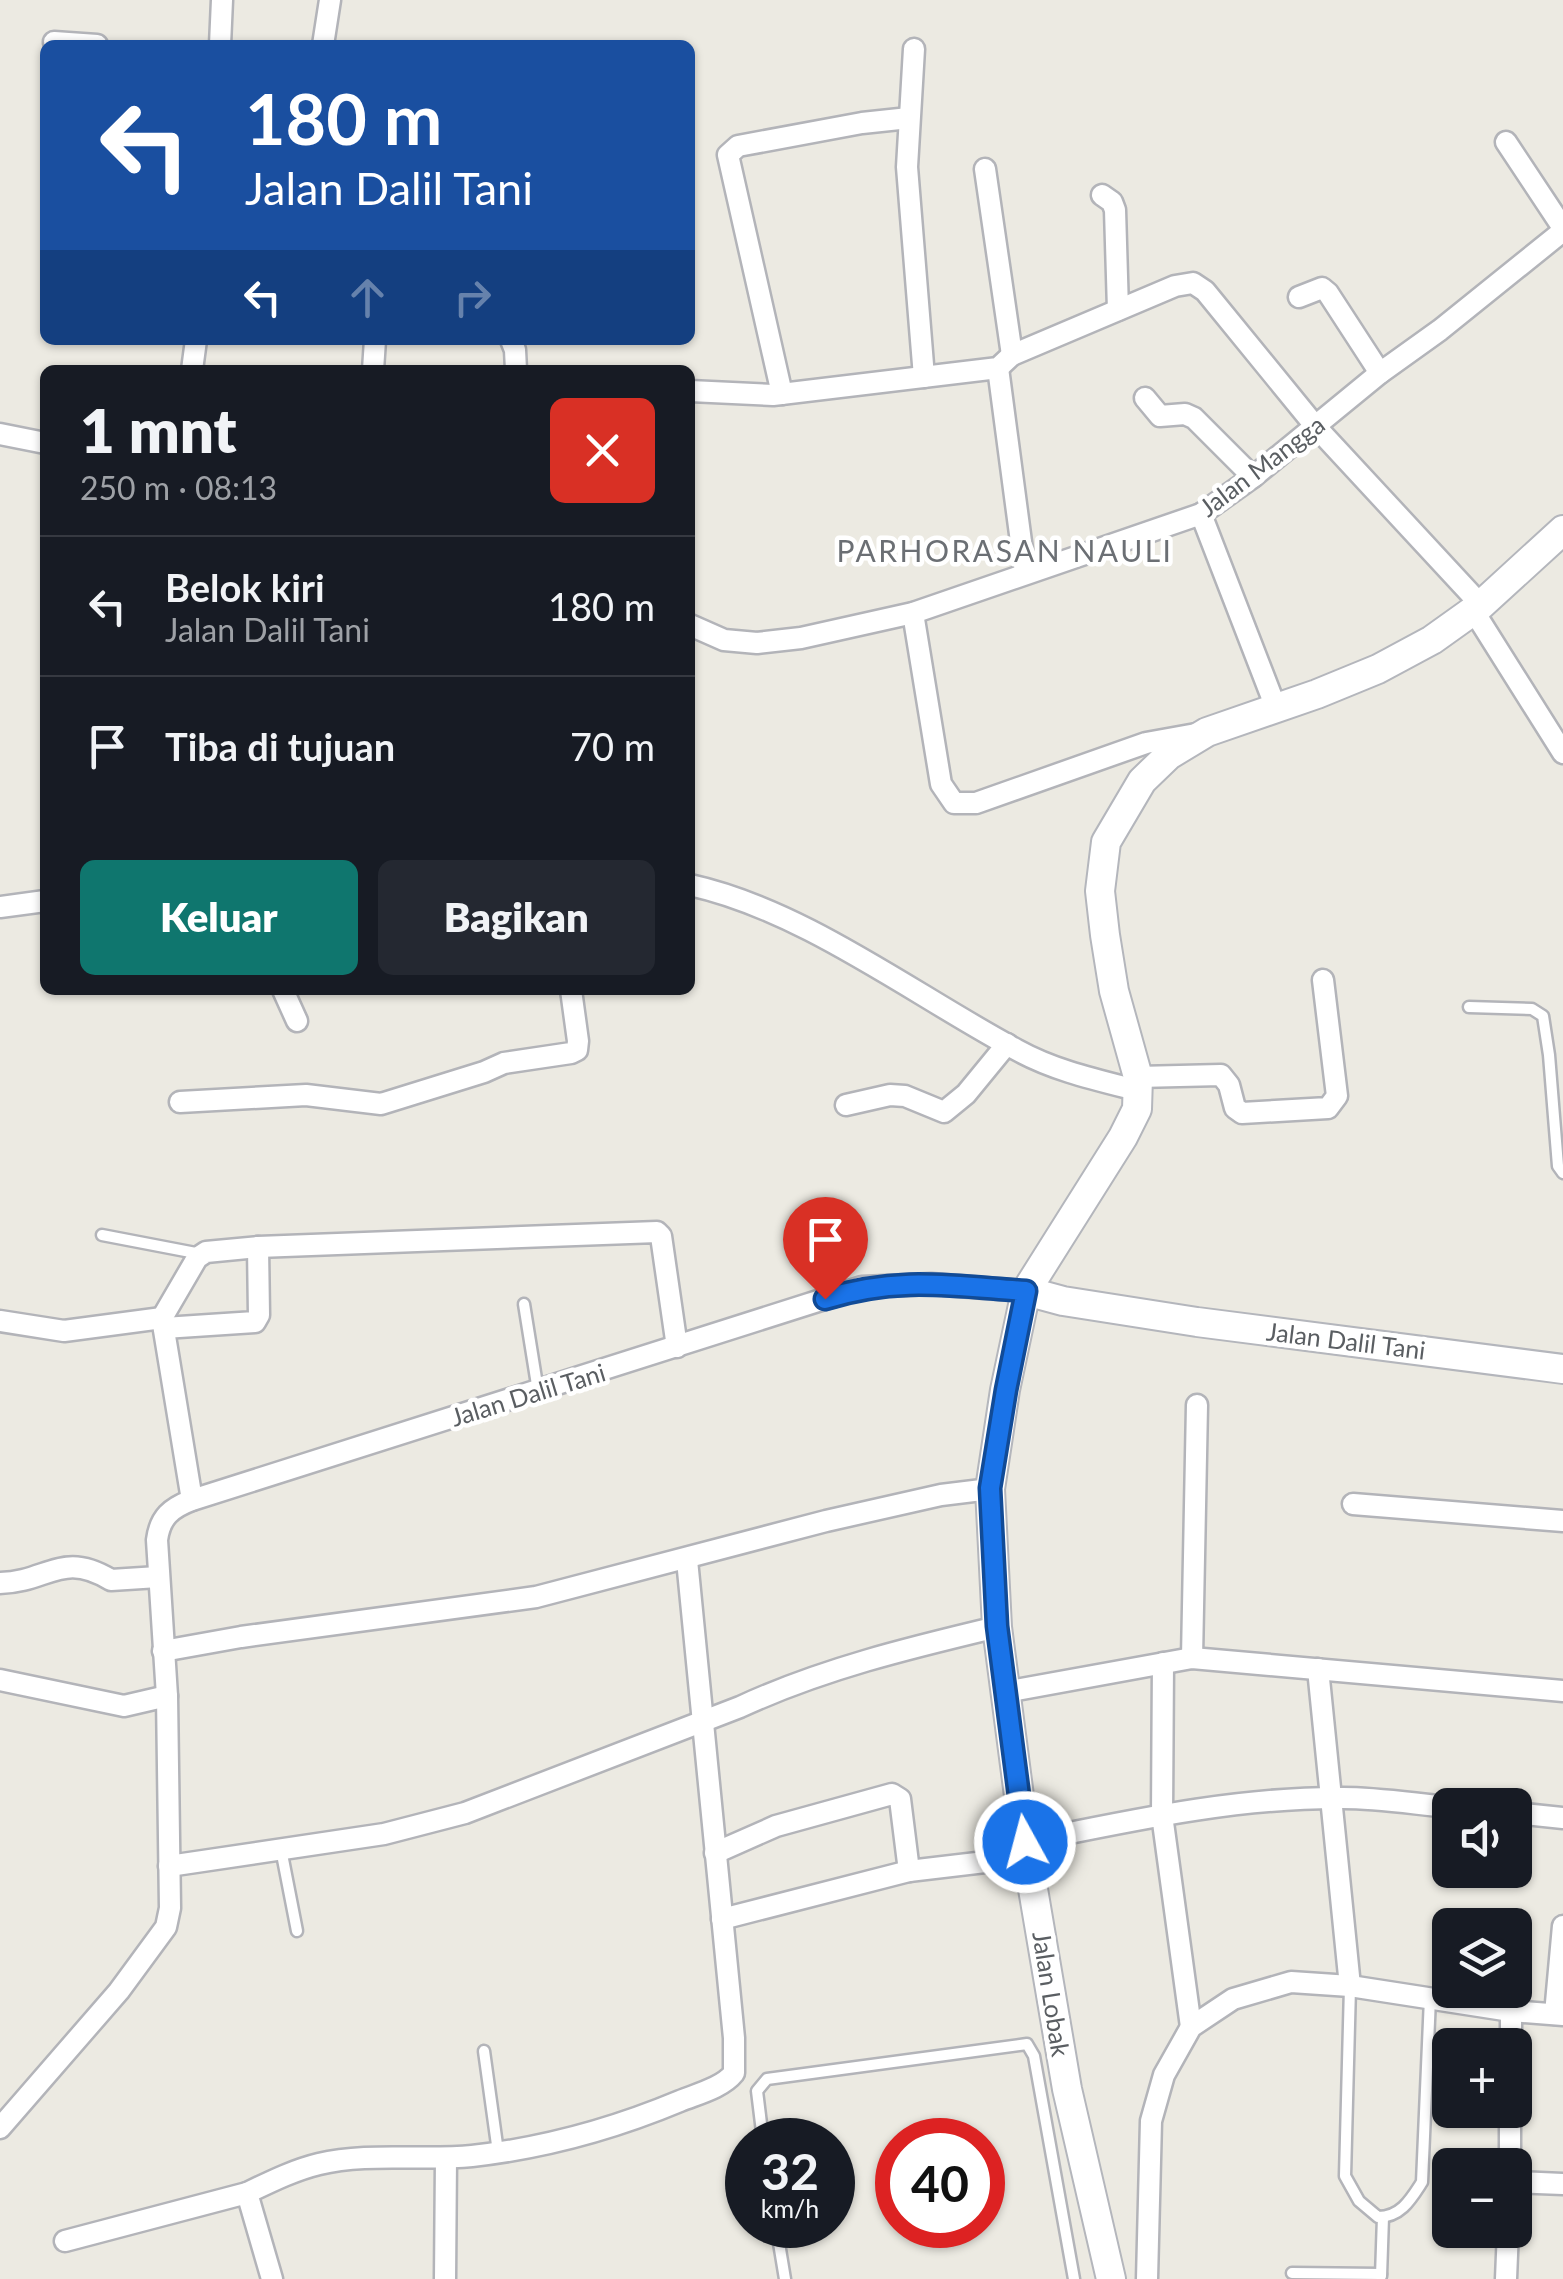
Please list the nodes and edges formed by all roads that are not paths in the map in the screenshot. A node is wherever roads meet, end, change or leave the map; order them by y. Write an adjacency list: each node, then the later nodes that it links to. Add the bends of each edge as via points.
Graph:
1 (222, 0): 3 (street)
2 (330, 0): 4 (street)
3 (220, 40)
4 (324, 40)
5 (914, 49): 6 (street)
6 (909, 118): 15 (street); 17 (street, via 738,146 728,156)
7 (1506, 142): 10 (street)
8 (985, 169): 13 (street)
9 (1102, 195): 12 (street, via 1115,210)
10 (1563, 230): 14 (street, Jalan Mangga)
11 (1299, 297): 14 (street, via 1314,288 1328,293)
12 (1118, 310): 13 (street); 19 (street, via 1198,284)
13 (1005, 362): 15 (street); 25 (street)
14 (1380, 373): 19 (street, Jalan Mangga)
15 (924, 376): 17 (street)
16 (695, 390): 17 (street)
17 (782, 394)
18 (1145, 398): 22 (street, via 1160,416 1194,418)
19 (1316, 427): 22 (street, Jalan Mangga); 26 (street)
20 (0, 434): 21 (street)
21 (40, 442)
22 (1253, 477): 23 (street, Jalan Mangga)
23 (1201, 514): 25 (street, Jalan Mangga); 29 (street)
24 (1563, 530): 26 (street)
25 (1025, 572): 27 (street, Jalan Mangga)
26 (1477, 608): 29 (street, via 1378,669); 31 (street)
27 (913, 613): 28 (street, Jalan Mangga, via 757,643 724,640); 30 (street, via 940,784 954,803 976,803 1146,743)
28 (695, 627)
29 (1276, 708): 30 (street)
30 (1207, 732): 41 (street, via 1142,782 1106,842 1100,891 1105,935)
31 (1563, 753)
32 (695, 886): 40 (street, via 780,917)
33 (40, 902): 34 (street)
34 (0, 907)
35 (1323, 980): 41 (street, via 1337,1096 1328,1108 1242,1113 1221,1075)
36 (286, 995): 39 (street)
37 (572, 995): 42 (street, via 578,1042 571,1053 504,1062 381,1104 306,1094)
38 (1469, 1007): 44 (lane, via 1532,1009 1543,1016)
39 (297, 1021)
40 (1007, 1044): 41 (street, via 1060,1070); 43 (street, via 944,1112 904,1096)
41 (1139, 1084): 48 (street, via 1124,1138)
42 (180, 1102)
43 (846, 1105)
44 (1563, 1173)
45 (102, 1235): 47 (lane)
46 (258, 1247): 47 (street); 51 (street, via 255,1322); 52 (street, via 657,1232)
47 (202, 1254): 51 (street)
48 (1026, 1291): 52 (street, Jalan Dalil Tani, via 862,1287); 53 (street, Jalan Dalil Tani, via 1160,1316); 56 (street, Jalan Lobak)
49 (524, 1304): 54 (lane)
50 (0, 1321): 51 (street, via 64,1331)
51 (163, 1323): 57 (street)
52 (677, 1347): 54 (street, Jalan Dalil Tani)
53 (1563, 1369)
54 (538, 1390): 57 (street, Jalan Dalil Tani)
55 (1197, 1405): 65 (street)
56 (990, 1488): 60 (street, via 826,1521); 63 (street, Jalan Lobak)
57 (192, 1500): 61 (street, Jalan Dalil Tani, via 159,1525)
58 (1353, 1504): 59 (street)
59 (1563, 1522)
60 (687, 1560): 64 (street, via 536,1597); 72 (street)
61 (158, 1577): 62 (street, via 111,1580 79,1566); 64 (street, Jalan Dalil Tani)
62 (0, 1583)
63 (997, 1626): 70 (street, Jalan Lobak); 72 (street, via 892,1652)
64 (163, 1651): 71 (street, Jalan Dalil Tani)
65 (1192, 1658): 66 (street); 67 (street)
66 (1162, 1664): 70 (street); 75 (street)
67 (1318, 1669): 69 (street); 73 (street)
68 (0, 1680): 71 (street, via 124,1706)
69 (1563, 1691)
70 (1005, 1692): 79 (street, Jalan Lobak)
71 (167, 1696): 81 (street, Jalan Dalil Tani)
72 (702, 1720): 78 (street, via 465,1813 384,1834); 80 (street)
73 (1332, 1798): 74 (street); 75 (street); 86 (street)
74 (1432, 1806)
75 (1162, 1814): 79 (street); 90 (street)
76 (1532, 1815): 77 (street)
77 (1563, 1818)
78 (281, 1848): 81 (street); 85 (lane)
79 (1026, 1850): 82 (street); 110 (street, Jalan Lobak, via 1067,2088)
80 (716, 1853): 82 (street, via 776,1826 892,1794 900,1800); 83 (street)
81 (169, 1866): 94 (street, Jalan Dalil Tani, via 166,1927)
82 (910, 1872): 83 (street)
83 (722, 1919): 95 (street, via 736,2064 730,2078 572,2139)
84 (1563, 1926): 89 (street)
85 (297, 1932)
86 (1350, 1986): 87 (street); 90 (street, via 1291,1982 1260,1989 1232,1999); 100 (lane, via 1345,2176 1370,2213)
87 (1430, 1998): 88 (street); 100 (lane, via 1422,2182 1395,2215)
88 (1511, 2010): 89 (street); 91 (street)
89 (1559, 2014)
90 (1192, 2028): 111 (street, via 1164,2075 1151,2121)
91 (1510, 2028)
92 (484, 2051): 95 (lane)
93 (761, 2118): 109 (lane, via 758,2090 767,2079 1028,2044)
94 (0, 2128)
95 (498, 2152): 96 (street)
96 (446, 2158): 99 (street, via 320,2164); 107 (street)
97 (1532, 2183): 98 (street)
98 (1563, 2184)
99 (247, 2192): 101 (street); 106 (street)
100 (1383, 2217): 105 (lane)
101 (65, 2240)
102 (780, 2248): 108 (lane)
103 (1507, 2248): 112 (street)
104 (1292, 2272): 105 (lane)
105 (1381, 2276)
106 (272, 2279)
107 (445, 2279)
108 (785, 2279)
109 (1074, 2279)
110 (1111, 2279)
111 (1147, 2279)
112 (1506, 2279)

